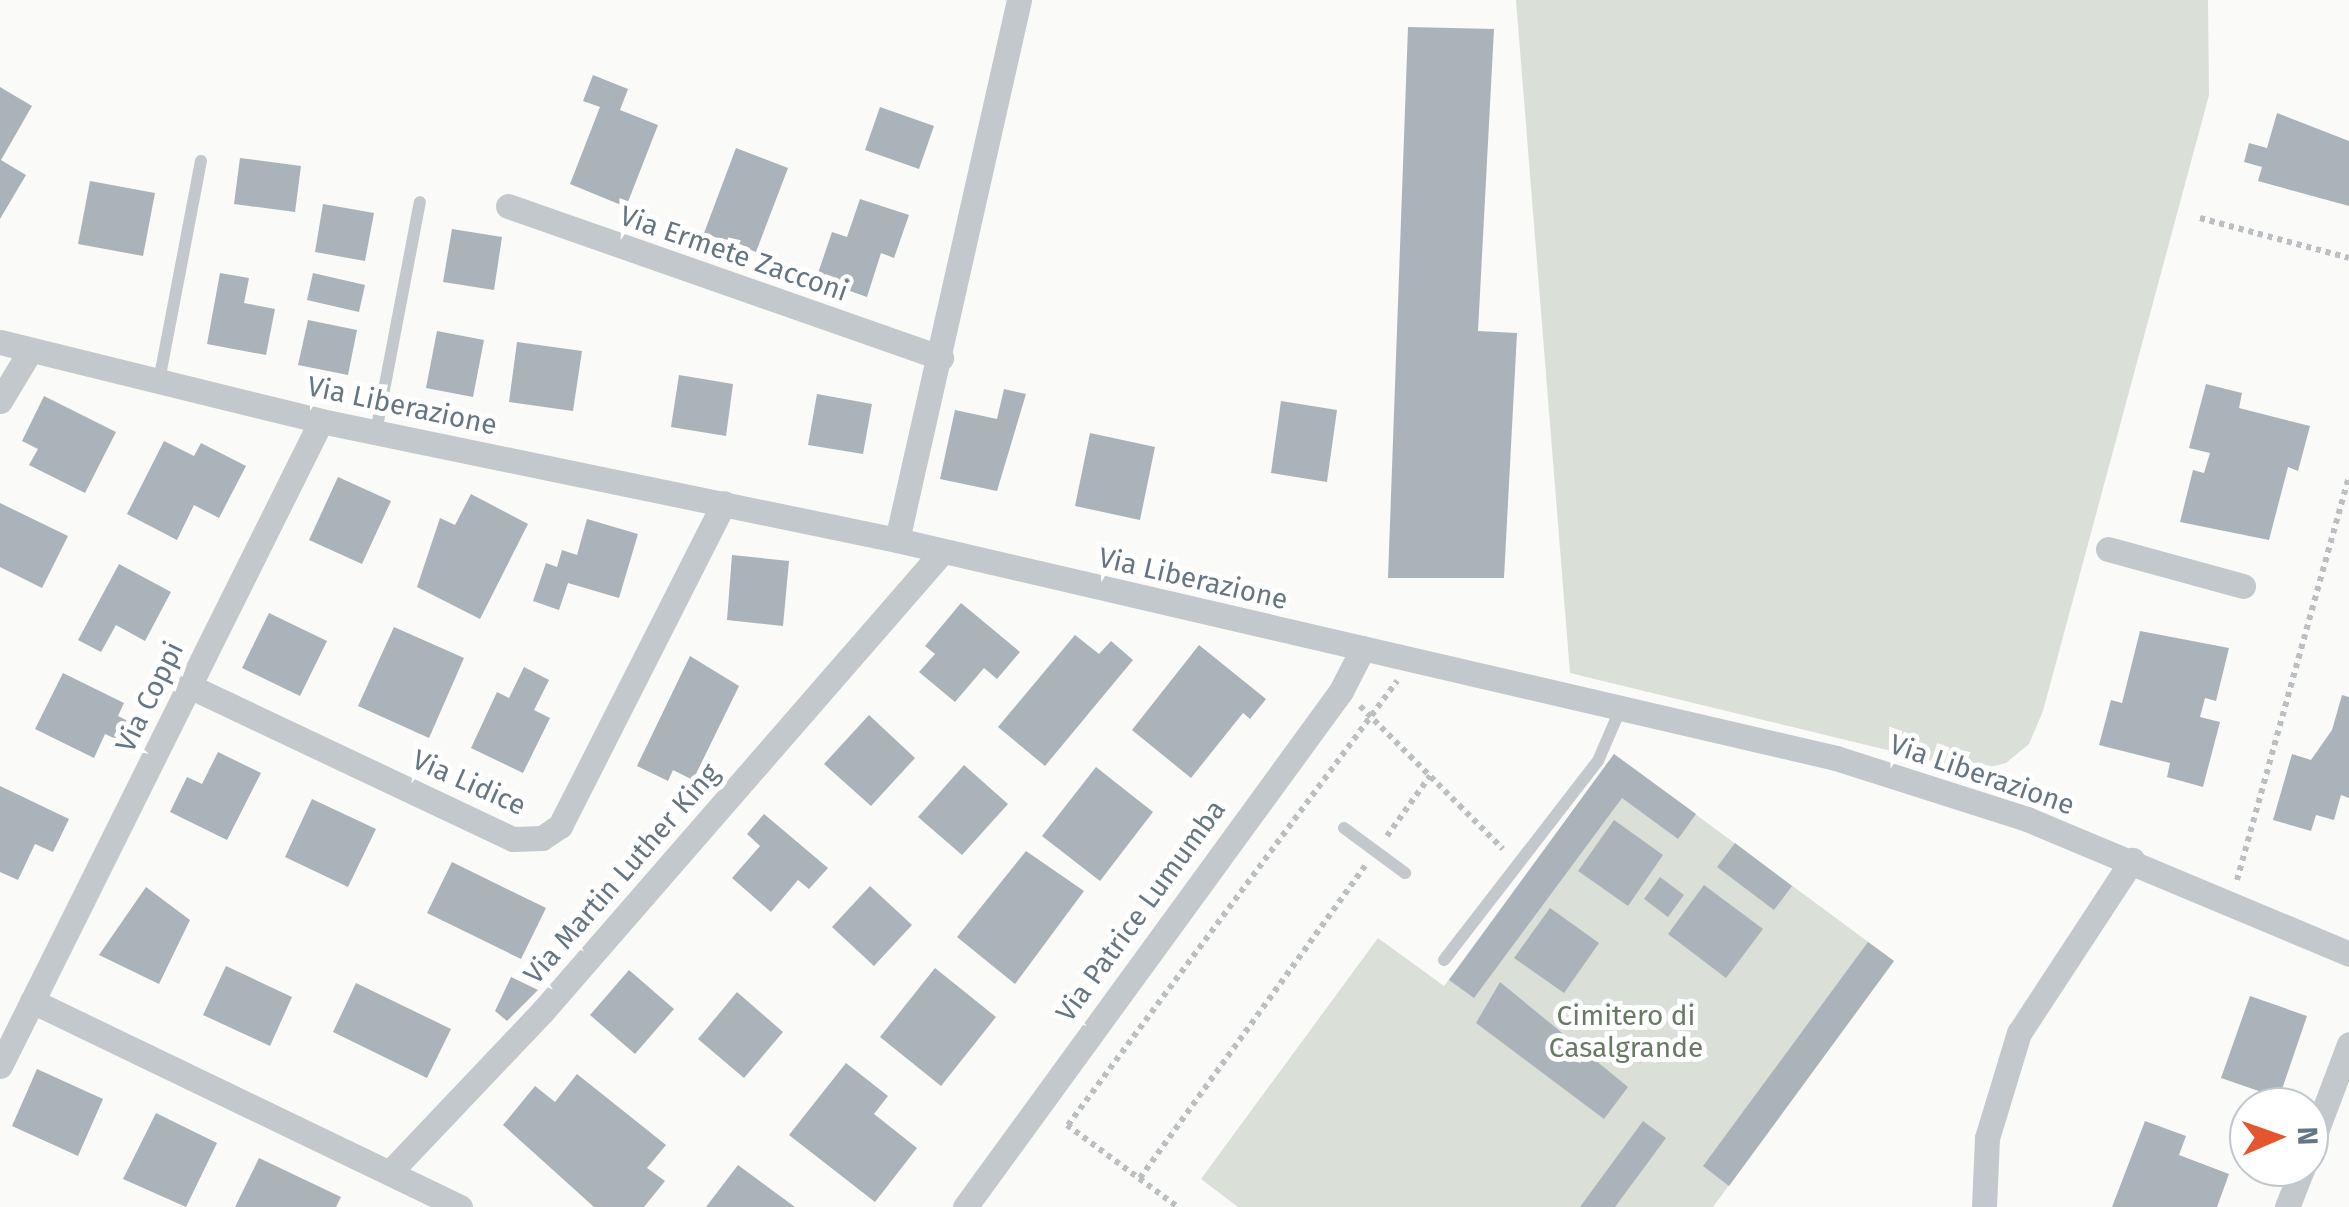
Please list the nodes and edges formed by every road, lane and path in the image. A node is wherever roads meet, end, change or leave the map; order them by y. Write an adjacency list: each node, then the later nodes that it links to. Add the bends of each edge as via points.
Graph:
1 (1018, 0): 9 (street)
2 (201, 160): 10 (lane)
3 (420, 202): 13 (lane)
4 (508, 206): 9 (street, Via Ermete Zacconi)
5 (2200, 218): 6 (path)
6 (2349, 258)
7 (0, 342): 8 (street, Via Liberazione)
8 (30, 352): 10 (street, Via Liberazione); 11 (street)
9 (941, 358): 16 (street)
10 (158, 381): 12 (street, Via Liberazione)
11 (0, 401)
12 (321, 421): 13 (street, Via Liberazione); 22 (street, Via Coppi)
13 (376, 432): 15 (street, Via Liberazione)
14 (2349, 476): 32 (path)
15 (724, 504): 16 (street, Via Liberazione); 22 (street, Via Lidice, via 560,826 542,838 513,839)
16 (897, 540): 18 (street, Via Liberazione)
17 (2108, 548): 19 (street)
18 (942, 552): 20 (street, Via Liberazione); 41 (street, Via Martin Luther King, via 542,1012)
19 (2243, 586)
20 (1363, 648): 21 (street, Via Liberazione); 23 (street, Via Patrice Lumumba)
21 (1407, 659): 24 (street, Via Liberazione); 25 (path)
22 (189, 686): 35 (street, Via Coppi)
23 (1341, 691): 25 (path); 44 (street, Via Patrice Lumumba)
24 (1620, 710): 29 (street, Via Liberazione, via 1852,763); 30 (lane, via 1598,761)
25 (1372, 718): 26 (path); 40 (path, via 1326,768)
26 (1430, 776): 28 (path); 30 (path)
27 (1344, 828): 28 (lane)
28 (1376, 851): 31 (lane); 42 (path)
29 (2132, 860): 32 (street, Via Liberazione); 46 (street, via 2019,1033 1987,1138)
30 (1518, 864): 34 (lane)
31 (1406, 873)
32 (2230, 904): 33 (street, Via Liberazione)
33 (2349, 954)
34 (1444, 960)
35 (32, 1001): 37 (street, Via Coppi); 41 (street)
36 (2349, 1044): 38 (street)
37 (0, 1066)
38 (2329, 1097)
39 (1058, 1118): 40 (path)
40 (1068, 1125): 42 (path)
41 (392, 1170): 43 (street)
42 (1140, 1178): 45 (path)
43 (460, 1207)
44 (965, 1207)
45 (1178, 1207)
46 (1984, 1207)

